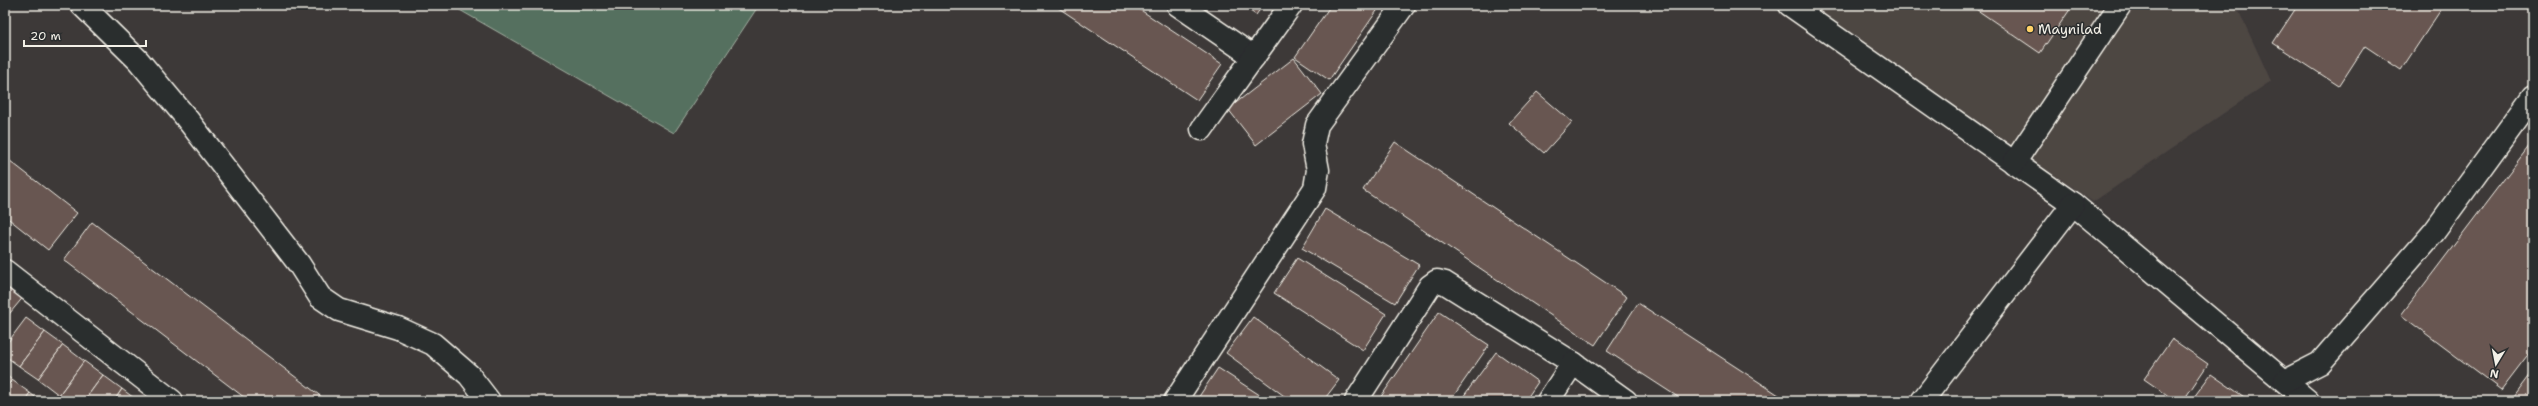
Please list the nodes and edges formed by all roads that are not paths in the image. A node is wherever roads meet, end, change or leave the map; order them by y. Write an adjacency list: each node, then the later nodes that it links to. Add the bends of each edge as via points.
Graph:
1 (82, 5): 16 (street, via 138,60 184,115 299,264 320,297 339,310 398,328 433,344 469,375)
2 (1178, 5): 7 (street)
3 (1291, 5): 7 (street)
4 (1404, 5): 17 (street, via 1317,125 1313,144 1318,170 1315,188)
5 (1790, 5): 10 (street)
6 (2120, 5): 10 (street)
7 (1254, 57): 9 (street)
8 (2533, 96): 14 (street, via 2434,232 2341,339 2320,363)
9 (1202, 128)
10 (2014, 163): 11 (street)
11 (2073, 204): 14 (street); 21 (street)
12 (5, 271): 15 (street)
13 (1573, 363): 18 (street, via 1445,282 1437,281 1430,286); 19 (street); 20 (street)
14 (2285, 381): 22 (street)
15 (172, 401)
16 (489, 401)
17 (1175, 401)
18 (1356, 401)
19 (1548, 401)
20 (1626, 401)
21 (1922, 401)
22 (2308, 401)

